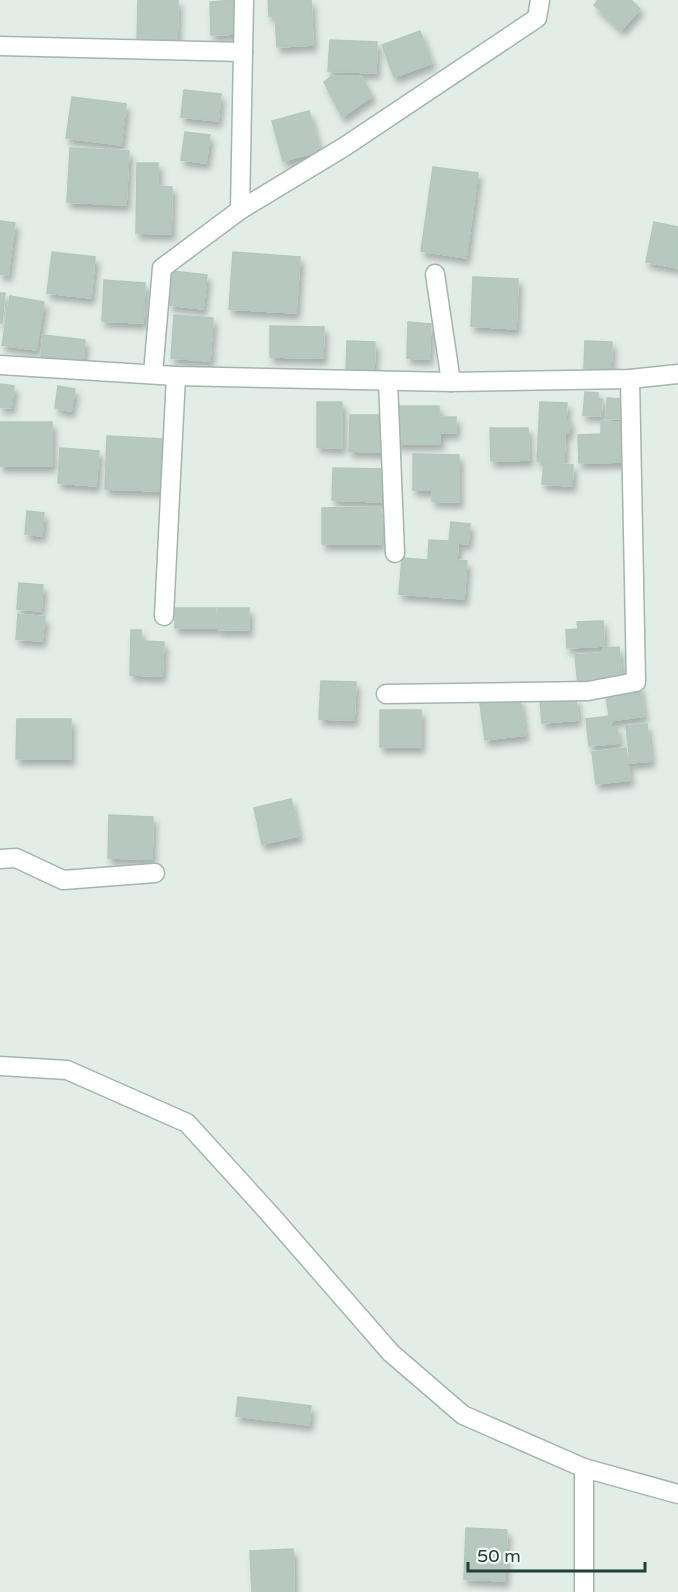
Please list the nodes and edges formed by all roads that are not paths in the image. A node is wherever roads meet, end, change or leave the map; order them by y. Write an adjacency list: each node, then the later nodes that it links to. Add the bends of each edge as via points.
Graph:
1 (244, 0): 4 (street)
2 (540, 0): 5 (street, via 537,18 344,147)
3 (0, 46): 4 (street)
4 (243, 52): 5 (street)
5 (240, 210): 8 (street, via 162,268)
6 (435, 274): 13 (street)
7 (0, 365): 8 (street)
8 (153, 374): 10 (street)
9 (678, 374): 11 (street)
10 (176, 376): 12 (street); 15 (street)
11 (630, 379): 13 (street); 16 (street, via 636,682 588,691)
12 (388, 381): 13 (street); 14 (street)
13 (451, 382)
14 (394, 553)
15 (164, 616)
16 (386, 694)
17 (0, 859): 18 (street, via 16,858 63,880)
18 (155, 873)
19 (0, 1066): 20 (street, via 67,1070 187,1123 409,1369 463,1415)
20 (584, 1468): 21 (street); 22 (street)
21 (678, 1494)
22 (584, 1592)

